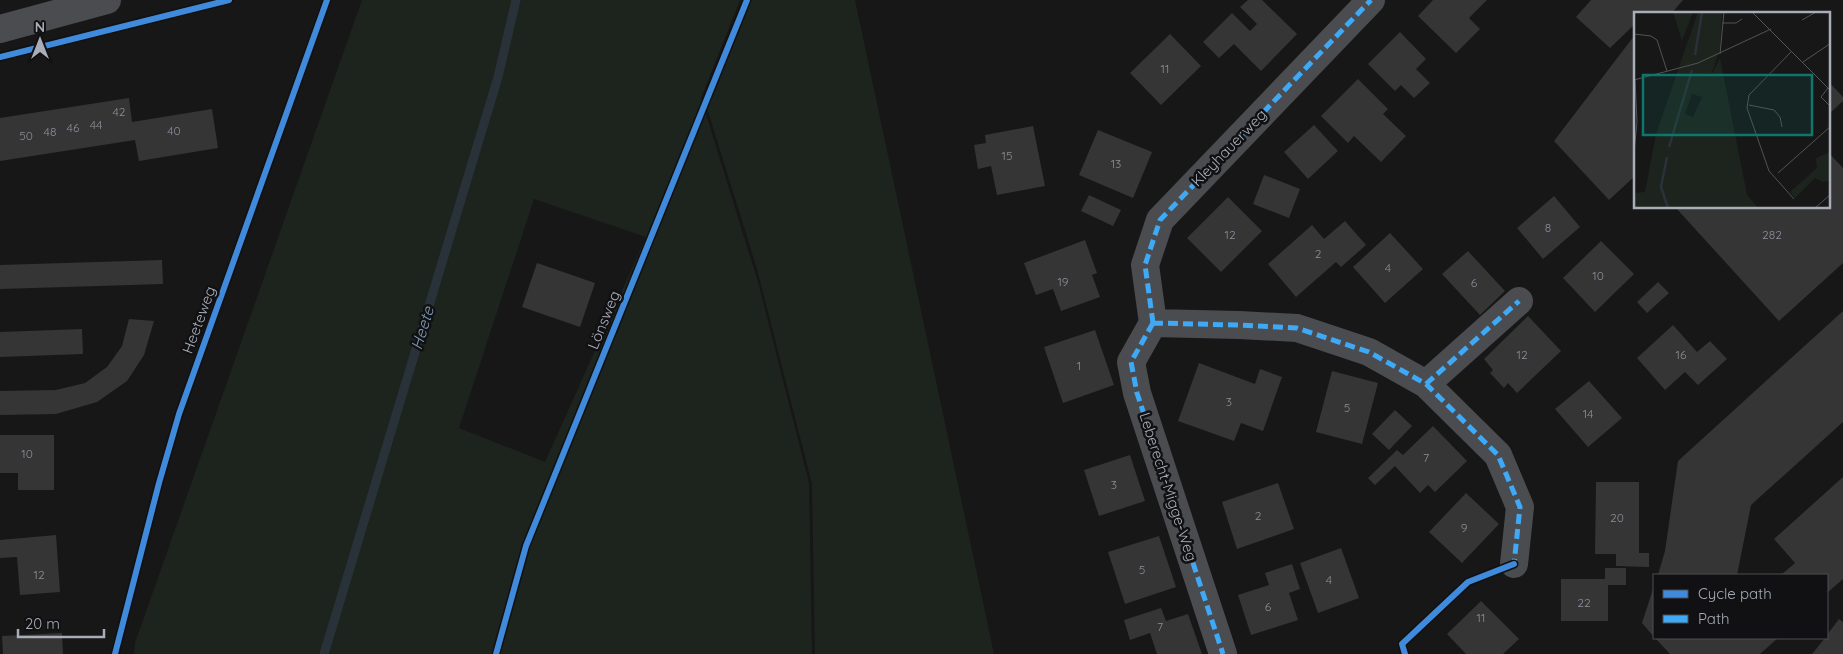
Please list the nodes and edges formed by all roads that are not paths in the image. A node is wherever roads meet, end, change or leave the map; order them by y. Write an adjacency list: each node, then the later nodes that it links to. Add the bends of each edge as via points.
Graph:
1 (107, 0): 3 (street)
2 (1371, 0): 5 (street, Kleyhauerweg, via 1160,220 1145,265)
3 (0, 29)
4 (1519, 301): 6 (street)
5 (1153, 323): 6 (street, via 1297,328 1369,352); 8 (street, Leberecht-Migge-Weg, via 1131,362 1137,394)
6 (1426, 384): 7 (street, via 1498,455 1520,507)
7 (1514, 564)
8 (1223, 654)

